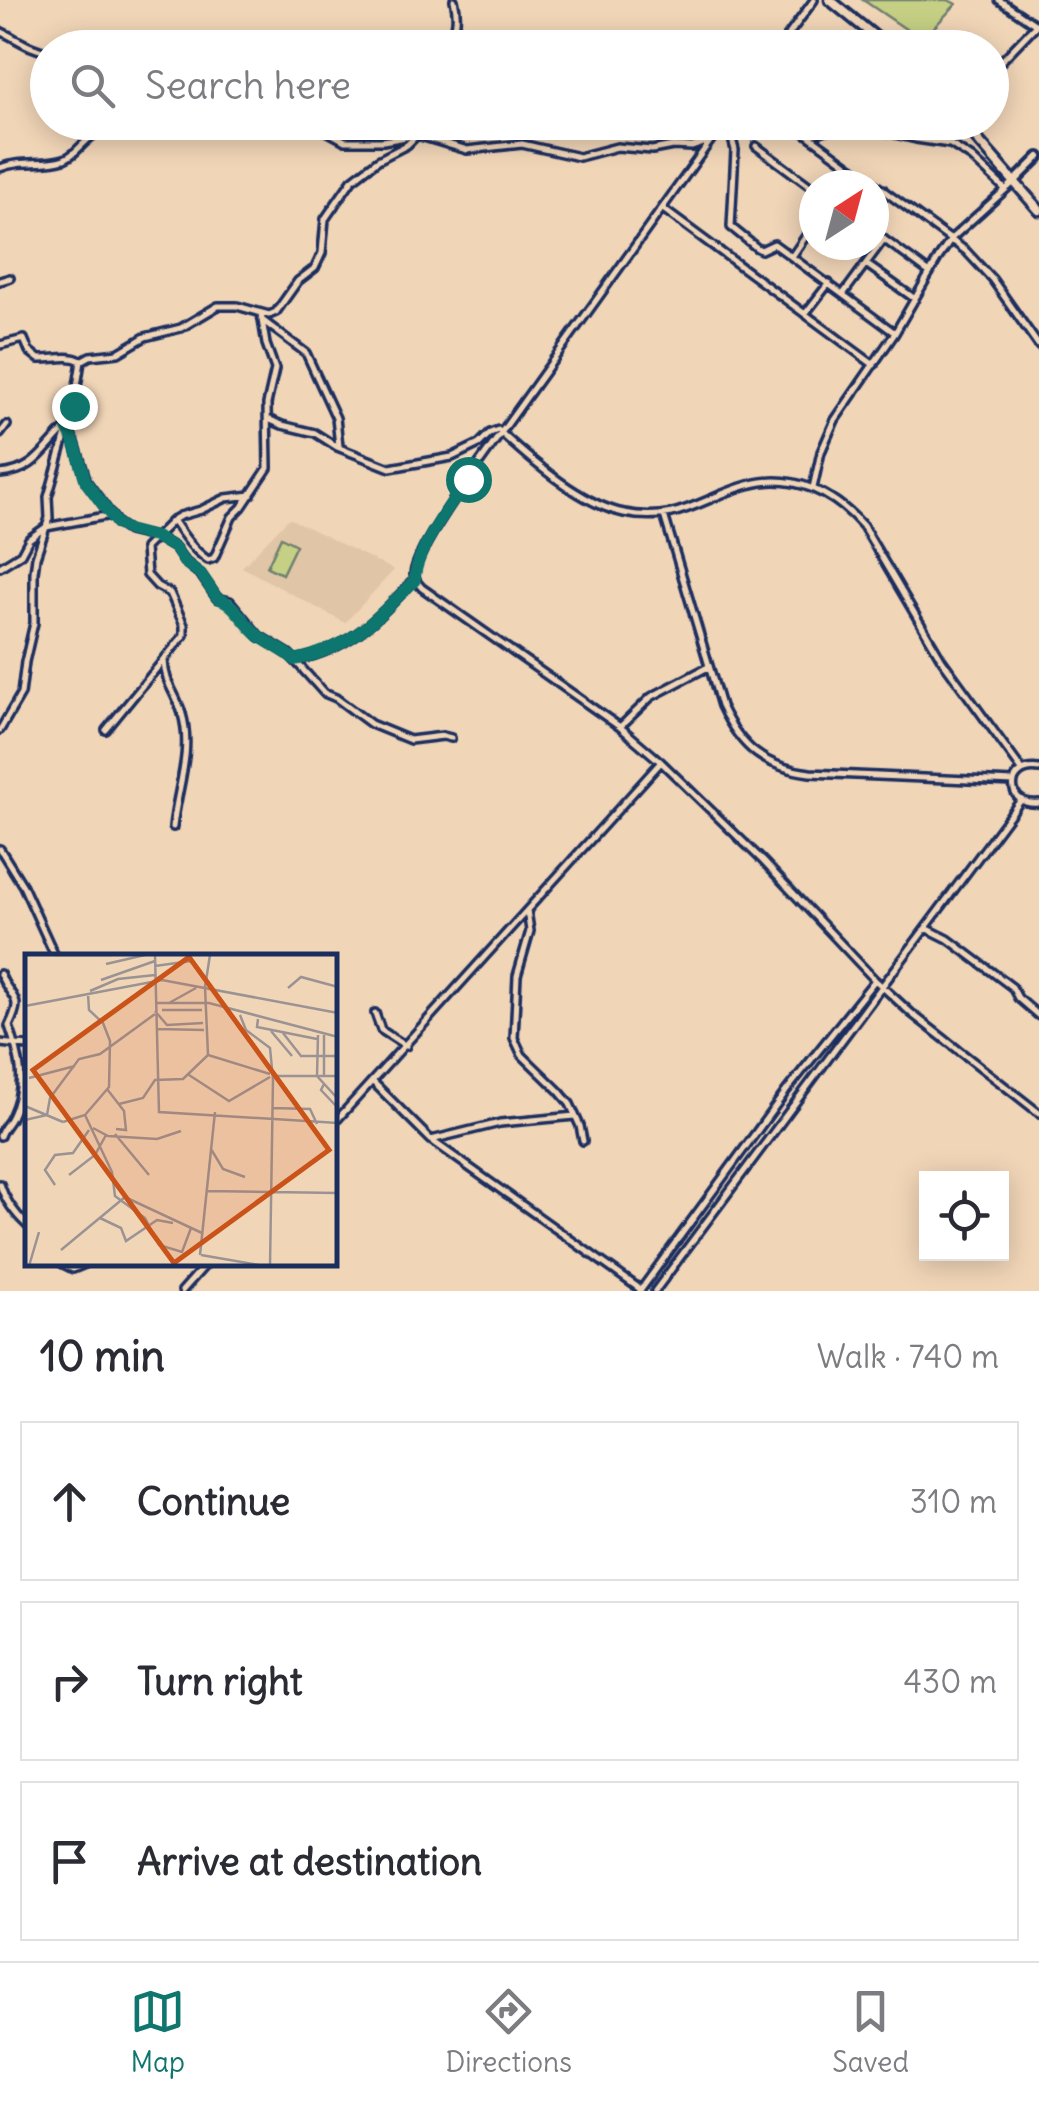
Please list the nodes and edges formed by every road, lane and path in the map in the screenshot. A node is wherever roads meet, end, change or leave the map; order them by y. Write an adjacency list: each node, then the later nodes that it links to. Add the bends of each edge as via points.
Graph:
1 (454, 0): 7 (street)
2 (814, 0): 8 (street)
3 (830, 0): 9 (main road)
4 (999, 0): 5 (street)
5 (1038, 24): 11 (street)
6 (0, 30): 10 (street)
7 (454, 30)
8 (792, 30)
9 (866, 30)
10 (30, 47)
11 (1009, 54)
12 (85, 140): 24 (street, via 64,159)
13 (344, 140): 14 (street)
14 (388, 140)
15 (412, 140): 46 (street, via 352,180 325,219 315,268 276,312)
16 (434, 140): 17 (street, via 467,150 522,144 579,157)
17 (712, 140): 31 (street)
18 (732, 140): 36 (street, via 731,227 760,250 774,244)
19 (814, 140): 25 (street)
20 (923, 140): 29 (street, via 950,144)
21 (978, 140): 28 (main road)
22 (756, 146): 27 (street)
23 (1039, 158): 28 (main road)
24 (0, 168)
25 (853, 168): 26 (street)
26 (856, 170)
27 (799, 178)
28 (1014, 182): 29 (street); 32 (main road)
29 (1005, 189): 33 (street)
30 (889, 193): 33 (street)
31 (663, 209): 45 (street); 56 (street)
32 (1039, 210)
33 (952, 238): 39 (street); 49 (street, via 992,279)
34 (889, 243): 39 (street)
35 (799, 246): 36 (street)
36 (793, 255): 42 (street)
37 (869, 260): 38 (street)
38 (866, 264): 43 (street); 44 (street)
39 (930, 272): 44 (street)
40 (10, 278): 41 (street)
41 (0, 281)
42 (828, 282): 43 (street); 45 (street)
43 (844, 294): 47 (street)
44 (915, 300): 47 (street)
45 (805, 314): 51 (street)
46 (262, 317): 50 (street, via 218,306 182,328); 52 (street, via 276,369); 57 (street, via 306,353 336,418)
47 (895, 333): 51 (street)
48 (0, 345): 50 (street, via 24,338 38,359)
49 (1039, 346)
50 (81, 360): 54 (street)
51 (874, 365): 59 (street, via 835,420)
52 (268, 419): 57 (street); 60 (street, via 268,468)
53 (7, 425): 55 (street)
54 (67, 428): 58 (street, via 32,465); 61 (street, via 86,482); 64 (street)
55 (0, 434)
56 (502, 434): 57 (street, via 490,433 452,457 400,468); 62 (street, via 591,502 627,514); 67 (street, via 438,523)
57 (338, 446)
58 (0, 474)
59 (814, 488): 62 (street, via 769,481); 77 (street, via 863,526 942,660)
60 (251, 495): 63 (street); 63 (street, via 210,560)
61 (111, 515): 64 (street); 65 (street, via 128,530)
62 (664, 515): 70 (street)
63 (173, 520): 65 (street)
64 (46, 527): 66 (street); 72 (street, via 34,572 34,623 21,694)
65 (154, 538): 68 (street, via 145,548 146,572 170,593 185,631); 69 (street, via 175,548 260,638)
66 (0, 567)
67 (415, 580): 69 (street, via 356,637); 71 (street)
68 (164, 660): 73 (street); 81 (street, via 182,712 186,752)
69 (295, 660): 74 (street, via 324,694 371,724 410,740)
70 (708, 667): 71 (street, via 651,697); 78 (street, via 743,742 791,771)
71 (620, 727): 75 (street)
72 (0, 730)
73 (106, 730)
74 (451, 738)
75 (661, 762): 83 (street); 87 (street)
76 (1039, 769): 77 (street)
77 (1022, 770): 78 (street)
78 (1014, 782): 79 (street)
79 (1020, 800): 80 (street); 84 (street)
80 (1039, 803)
81 (172, 826)
82 (0, 849): 85 (street)
83 (526, 910): 94 (street); 97 (street, via 530,931 518,976 514,1038)
84 (926, 928): 88 (street); 90 (street, via 948,938)
85 (53, 954)
86 (0, 974): 92 (street, via 17,1002 9,1026)
87 (875, 980): 88 (street); 106 (street)
88 (882, 986): 96 (street); 107 (street)
89 (375, 1013): 94 (street, via 381,1030)
90 (1039, 1016)
91 (0, 1043): 92 (street)
92 (14, 1044): 93 (street); 99 (street, via 20,1092)
93 (25, 1046)
94 (406, 1046): 95 (street)
95 (372, 1082): 98 (street); 100 (street)
96 (1039, 1112)
97 (576, 1116): 100 (street, via 500,1123); 101 (street)
98 (338, 1119)
99 (0, 1136)
100 (431, 1140): 106 (street)
101 (583, 1141)
102 (0, 1184): 103 (street)
103 (25, 1223)
104 (204, 1266): 105 (street)
105 (182, 1291)
106 (641, 1291)
107 (654, 1291)

